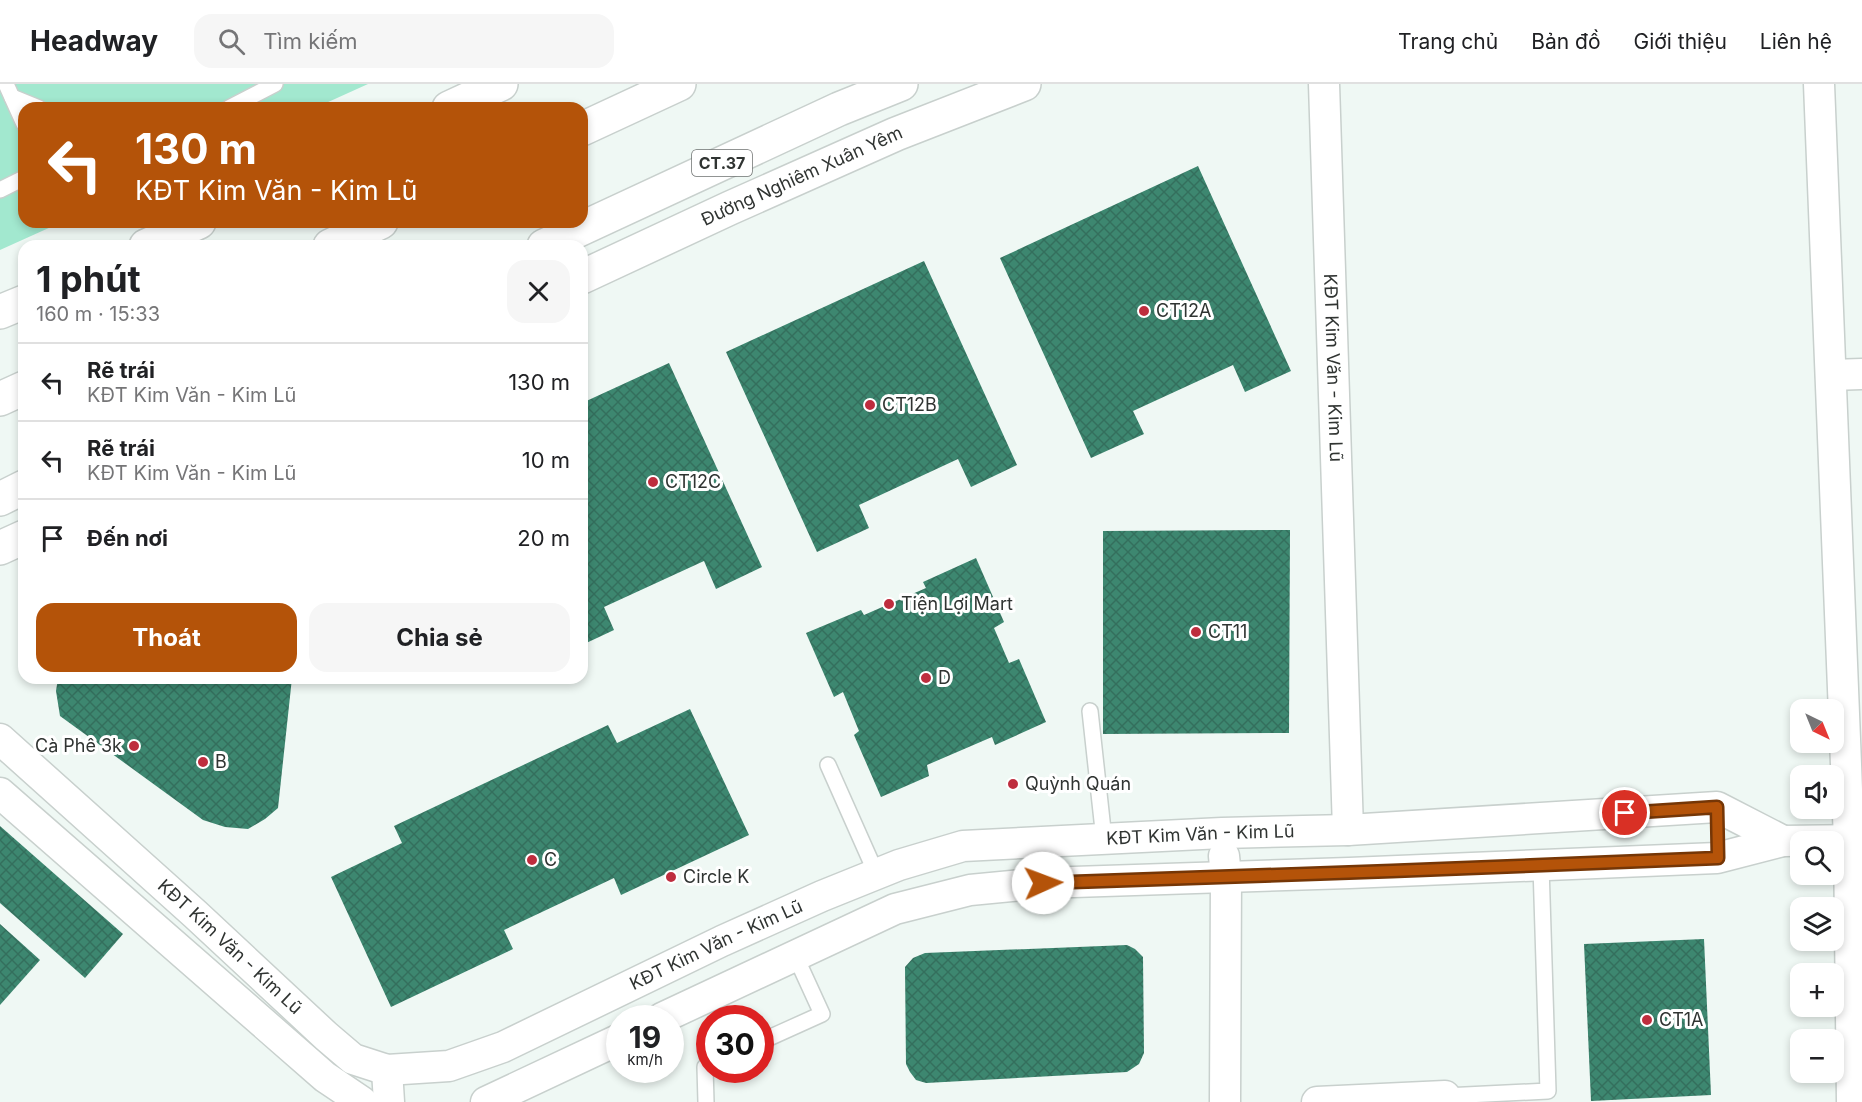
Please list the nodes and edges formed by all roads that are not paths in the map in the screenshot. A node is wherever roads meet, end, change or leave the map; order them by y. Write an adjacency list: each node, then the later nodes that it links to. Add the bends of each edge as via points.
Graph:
1 (275, 84): 11 (lane)
2 (462, 84): 12 (lane)
3 (501, 84): 13 (main road)
4 (679, 84): 15 (main road)
5 (901, 84): 18 (main road, CT.37)
6 (1024, 84): 25 (main road, Đường Nghiêm Xuân Yêm, via 896,134)
7 (1324, 84): 41 (street, KĐT Kim Văn - Kim Lũ)
8 (1819, 84): 29 (street)
9 (9, 90): 10 (lane); 14 (lane)
10 (29, 102)
11 (240, 102)
12 (453, 102)
13 (463, 102)
14 (18, 110)
15 (588, 126)
16 (18, 181): 17 (lane)
17 (0, 190)
18 (588, 226)
19 (186, 228): 22 (main road)
20 (368, 228): 23 (main road)
21 (583, 228): 24 (main road, CT.37)
22 (160, 240)
23 (343, 240)
24 (557, 240)
25 (588, 274)
26 (18, 304): 27 (main road)
27 (0, 312)
28 (1862, 374): 29 (street)
29 (1831, 375): 44 (street)
30 (18, 391): 31 (main road)
31 (0, 399)
32 (18, 491): 33 (main road)
33 (0, 499)
34 (18, 540): 35 (main road)
35 (0, 548)
36 (1090, 711): 43 (lane)
37 (0, 739): 53 (street, KĐT Kim Văn - Kim Lũ)
38 (828, 765): 49 (lane)
39 (0, 794): 55 (street, KĐT Kim Văn - Kim Lũ)
40 (1717, 807): 41 (street, KĐT Kim Văn - Kim Lũ); 45 (street); 47 (street)
41 (1348, 830): 42 (street, KĐT Kim Văn - Kim Lũ)
42 (1222, 833): 43 (street, KĐT Kim Văn - Kim Lũ); 50 (street)
43 (1104, 838): 46 (street, KĐT Kim Văn - Kim Lũ)
44 (1855, 840): 45 (street); 69 (street)
45 (1783, 841): 47 (street)
46 (1041, 842): 49 (street, KĐT Kim Văn - Kim Lũ, via 963,846); 51 (street)
47 (1718, 858): 48 (street)
48 (1541, 866): 50 (street); 62 (lane, via 1548,1091)
49 (876, 873): 52 (street, KĐT Kim Văn - Kim Lũ)
50 (1226, 876): 51 (street); 67 (street)
51 (1043, 883): 54 (street, via 969,890 895,909)
52 (822, 896): 54 (street); 60 (street, KĐT Kim Văn - Kim Lũ, via 503,1047 448,1066)
53 (195, 914): 55 (street); 60 (street, KĐT Kim Văn - Kim Lũ, via 353,1059)
54 (837, 935): 56 (street)
55 (173, 944): 63 (street, KĐT Kim Văn - Kim Lũ, via 325,1077)
56 (795, 955): 57 (street); 58 (lane, via 822,1014)
57 (684, 1008)
58 (774, 1036)
59 (606, 1046): 65 (street)
60 (387, 1070): 64 (street)
61 (705, 1083): 66 (lane)
62 (1446, 1099): 68 (street)
63 (362, 1102)
64 (389, 1102)
65 (486, 1102)
66 (706, 1102)
67 (1225, 1102)
68 (1317, 1102)
69 (1852, 1102)

